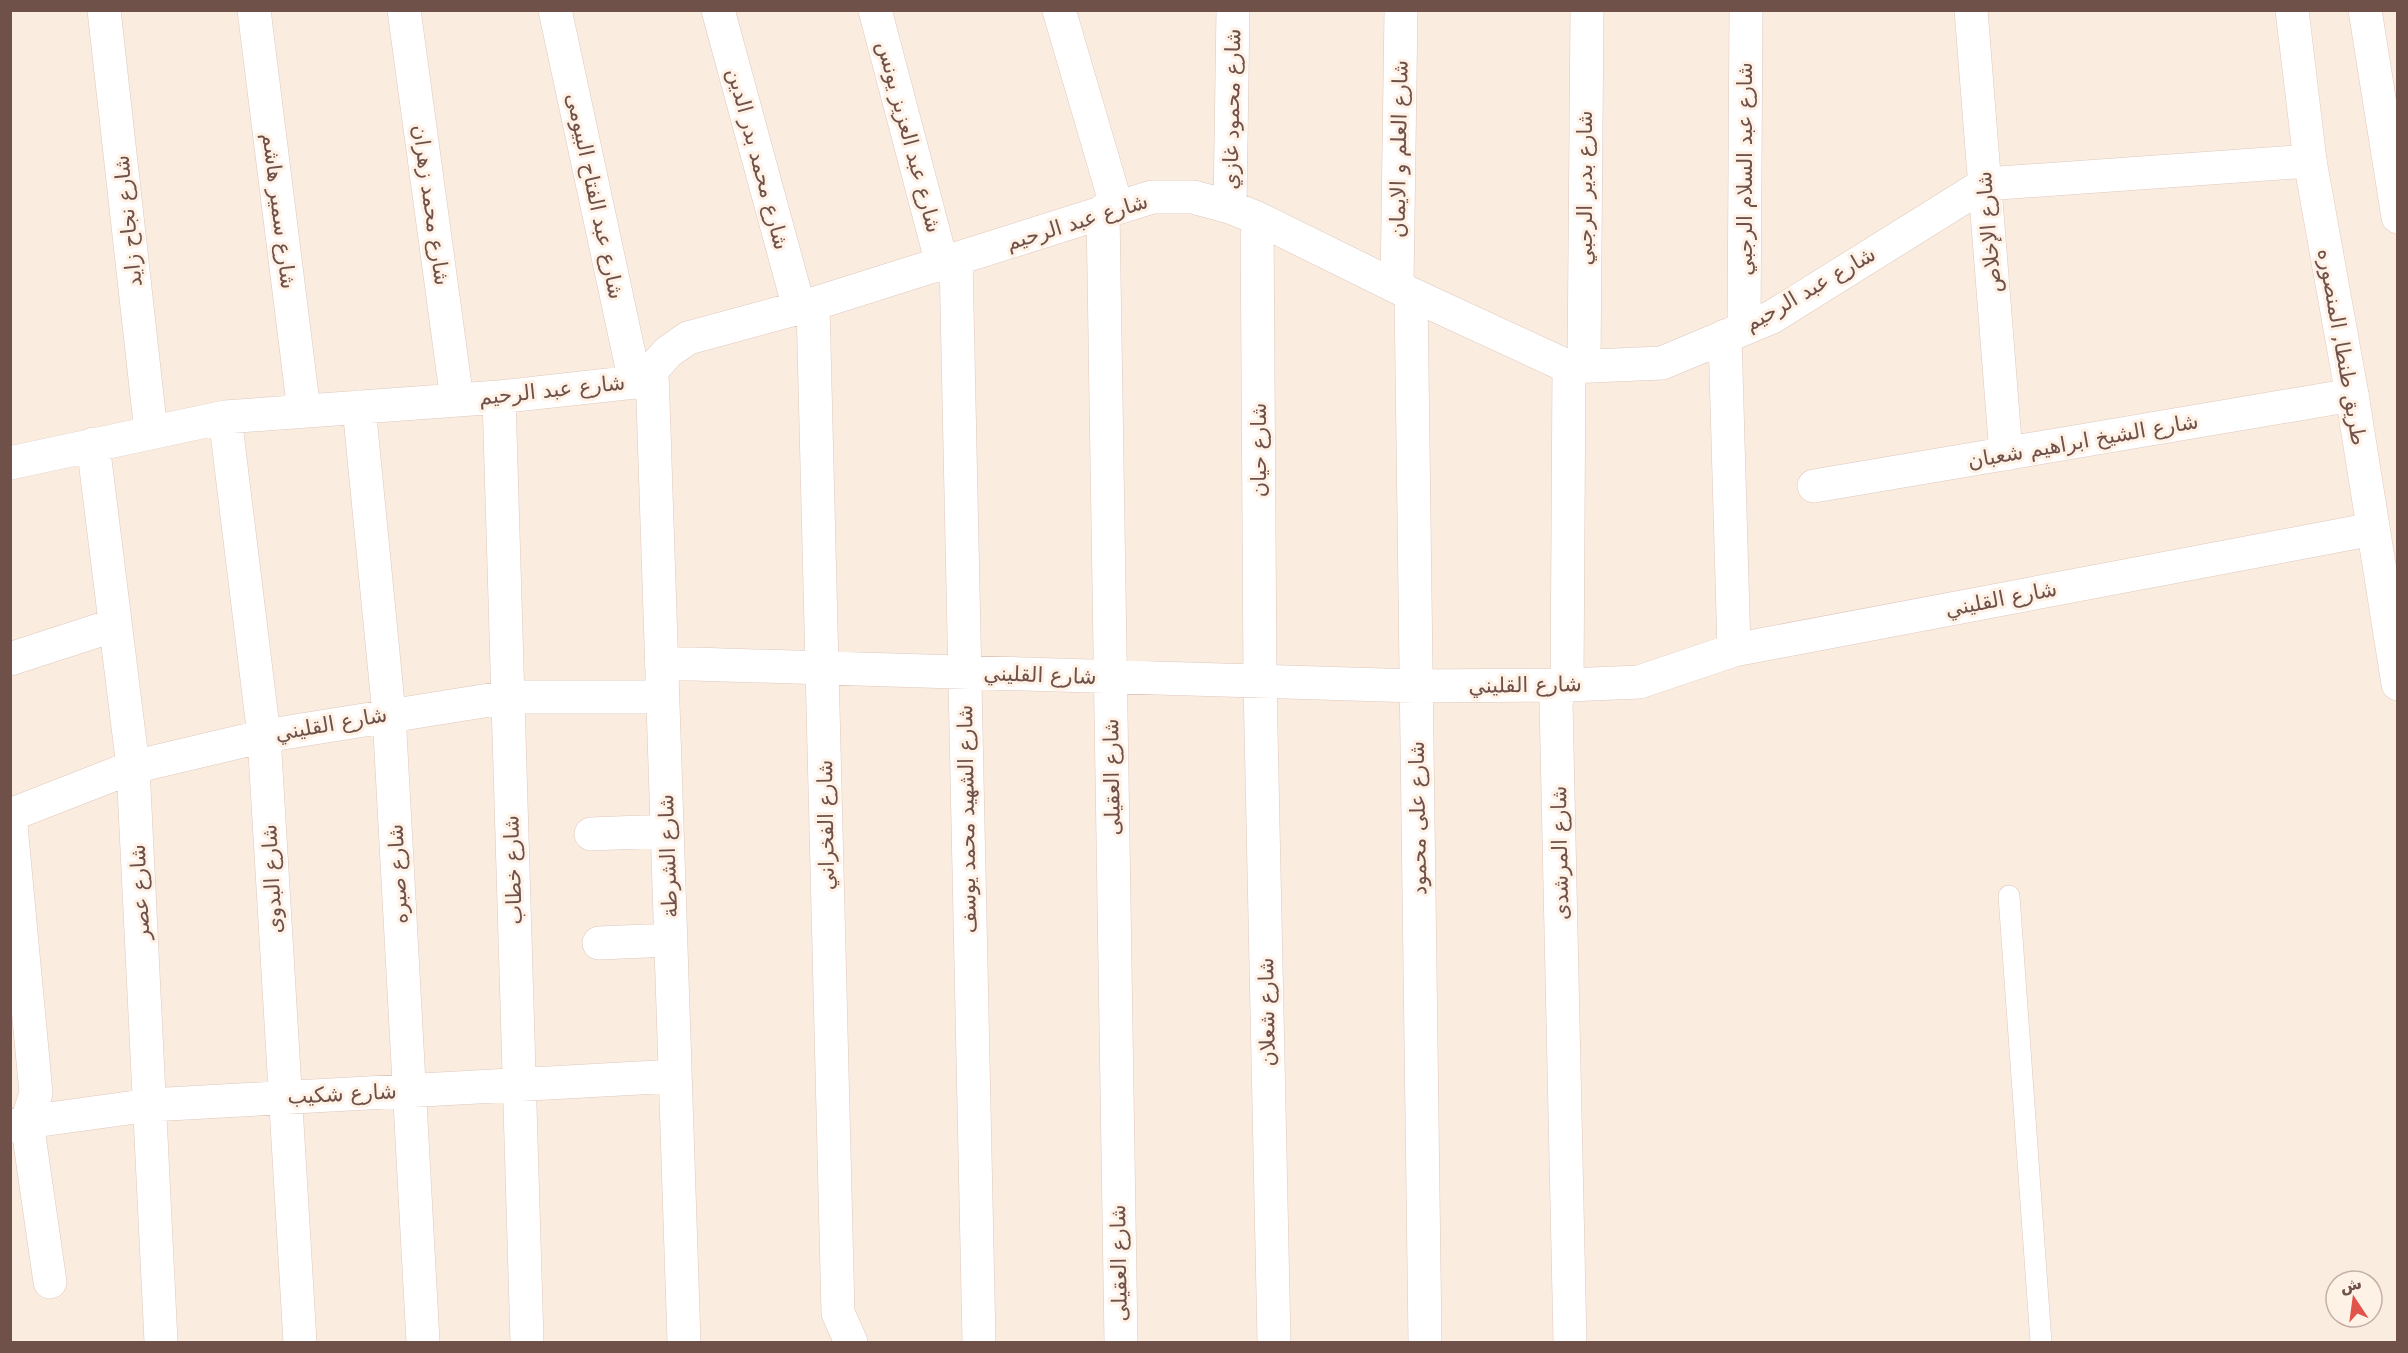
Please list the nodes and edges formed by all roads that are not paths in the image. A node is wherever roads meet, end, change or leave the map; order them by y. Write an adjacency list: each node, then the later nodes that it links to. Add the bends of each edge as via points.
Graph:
1 (104, 10): 32 (street, شارع نجاح زايد)
2 (254, 10): 30 (street, شارع سمير هاشم)
3 (404, 10): 28 (street, شارع محمد زهران)
4 (555, 10): 25 (street, شارع عبد الفتاح البيومى)
5 (718, 10): 22 (street, شارع محمد بدر الدين)
6 (875, 10): 20 (street, شارع عبد العزيز يونس)
7 (1059, 10): 17 (street, شارع العقيلى)
8 (1233, 10): 18 (street, شارع محمود غازي)
9 (1401, 10): 21 (street, شارع العلم و الايمان)
10 (1587, 10): 24 (street, شارع بدير الرجبي)
11 (1746, 10): 23 (street, شارع عبد السلام الرجبي)
12 (1971, 10): 16 (street, شارع الإخلاص)
13 (2292, 10): 15 (street, طريق طنطا, المنصوره)
14 (2365, 10): 19 (street)
15 (2310, 161): 16 (street, شارع عبد الرحيم); 26 (street, طريق طنطا, المنصوره)
16 (1985, 184): 23 (street, شارع عبد الرحيم, via 1772,316); 34 (street, شارع الإخلاص)
17 (1110, 209): 18 (street, شارع عبد الرحيم, via 1152,197 1193,197); 20 (street, شارع عبد الرحيم); 44 (street, شارع العقيلى)
18 (1244, 212): 21 (street, شارع عبد الرحيم); 45 (street, شارع حيان)
19 (2397, 217)
20 (949, 261): 22 (street, شارع عبد الرحيم); 43 (street, شارع الشهيد محمد يوسف)
21 (1404, 291): 24 (street, شارع عبد الرحيم); 48 (street, شارع على محمود)
22 (806, 306): 25 (street, شارع عبد الرحيم, via 688,338); 42 (street, شارع الفخراني)
23 (1735, 332): 24 (street, شارع عبد الرحيم, via 1662,363); 39 (street, شارع عبد السلام الرجبي)
24 (1576, 366): 47 (street, شارع المرشدى)
25 (643, 376): 27 (street, شارع عبد الرحيم); 41 (street, شارع الشرطة)
26 (2352, 395): 34 (street, شارع الشيخ ابراهيم شعبان); 37 (street, طريق طنطا, المنصوره)
27 (499, 397): 28 (street, شارع عبد الرحيم); 49 (street, شارع خطاب)
28 (457, 400): 29 (street, شارع عبد الرحيم)
29 (359, 407): 30 (street, شارع عبد الرحيم); 51 (street, شارع صبره)
30 (304, 411): 31 (street, شارع عبد الرحيم)
31 (225, 417): 32 (street, شارع عبد الرحيم); 52 (street, شارع البدوى)
32 (151, 432): 33 (street, شارع عبد الرحيم)
33 (93, 444): 35 (street, شارع عبد الرحيم); 38 (street, شارع عصر)
34 (2006, 454): 36 (street, شارع الشيخ ابراهيم شعبان)
35 (10, 463)
36 (1814, 486)
37 (2373, 529): 39 (street, شارع القليني); 46 (street, طريق طنطا, المنصوره)
38 (115, 625): 40 (street); 53 (street, شارع عصر)
39 (1734, 650): 47 (street, شارع القليني, via 1639,682)
40 (10, 659)
41 (661, 663): 42 (street, شارع القليني); 50 (street, شارع الشرطة)
42 (822, 669): 43 (street, شارع القليني); 72 (street, شارع الفخراني, via 838,1313)
43 (964, 672): 44 (street, شارع القليني); 73 (street, شارع الشهيد محمد يوسف)
44 (1110, 677): 45 (street, شارع القليني); 74 (street, شارع العقيلى)
45 (1260, 682): 48 (street, شارع القليني); 75 (street, شارع شعلان)
46 (2397, 684)
47 (1567, 685): 48 (street, شارع القليني); 77 (street, شارع المرشدى, via 1556,702)
48 (1416, 686): 76 (street, شارع على محمود)
49 (508, 697): 50 (street, شارع القليني); 51 (street, شارع القليني); 61 (street, شارع خطاب)
50 (662, 697): 55 (street, شارع الشرطة)
51 (389, 714): 52 (street, شارع القليني); 62 (street, شارع صبره)
52 (264, 736): 53 (street, شارع القليني); 63 (street, شارع البدوى)
53 (134, 767): 54 (street, شارع القليني); 64 (street, شارع عصر)
54 (10, 815): 65 (street, via 36,1093)
55 (667, 831): 56 (street); 58 (street, شارع الشرطة)
56 (591, 834)
57 (2009, 896): 78 (lane)
58 (670, 940): 59 (street); 60 (street, شارع الشرطة)
59 (599, 943)
60 (675, 1076): 61 (street, شارع شكيب); 71 (street, شارع الشرطة)
61 (519, 1084): 62 (street, شارع شكيب); 70 (street, شارع خطاب)
62 (410, 1090): 63 (street, شارع شكيب); 69 (street, شارع صبره)
63 (285, 1097): 64 (street, شارع شكيب); 68 (street, شارع البدوى)
64 (150, 1106): 65 (street, شارع شكيب); 67 (street, شارع عصر)
65 (19, 1124): 66 (street)
66 (50, 1282)
67 (161, 1342)
68 (300, 1342)
69 (423, 1342)
70 (527, 1342)
71 (684, 1342)
72 (851, 1342)
73 (980, 1342)
74 (1121, 1342)
75 (1274, 1342)
76 (1425, 1342)
77 (1570, 1342)
78 (2041, 1342)

